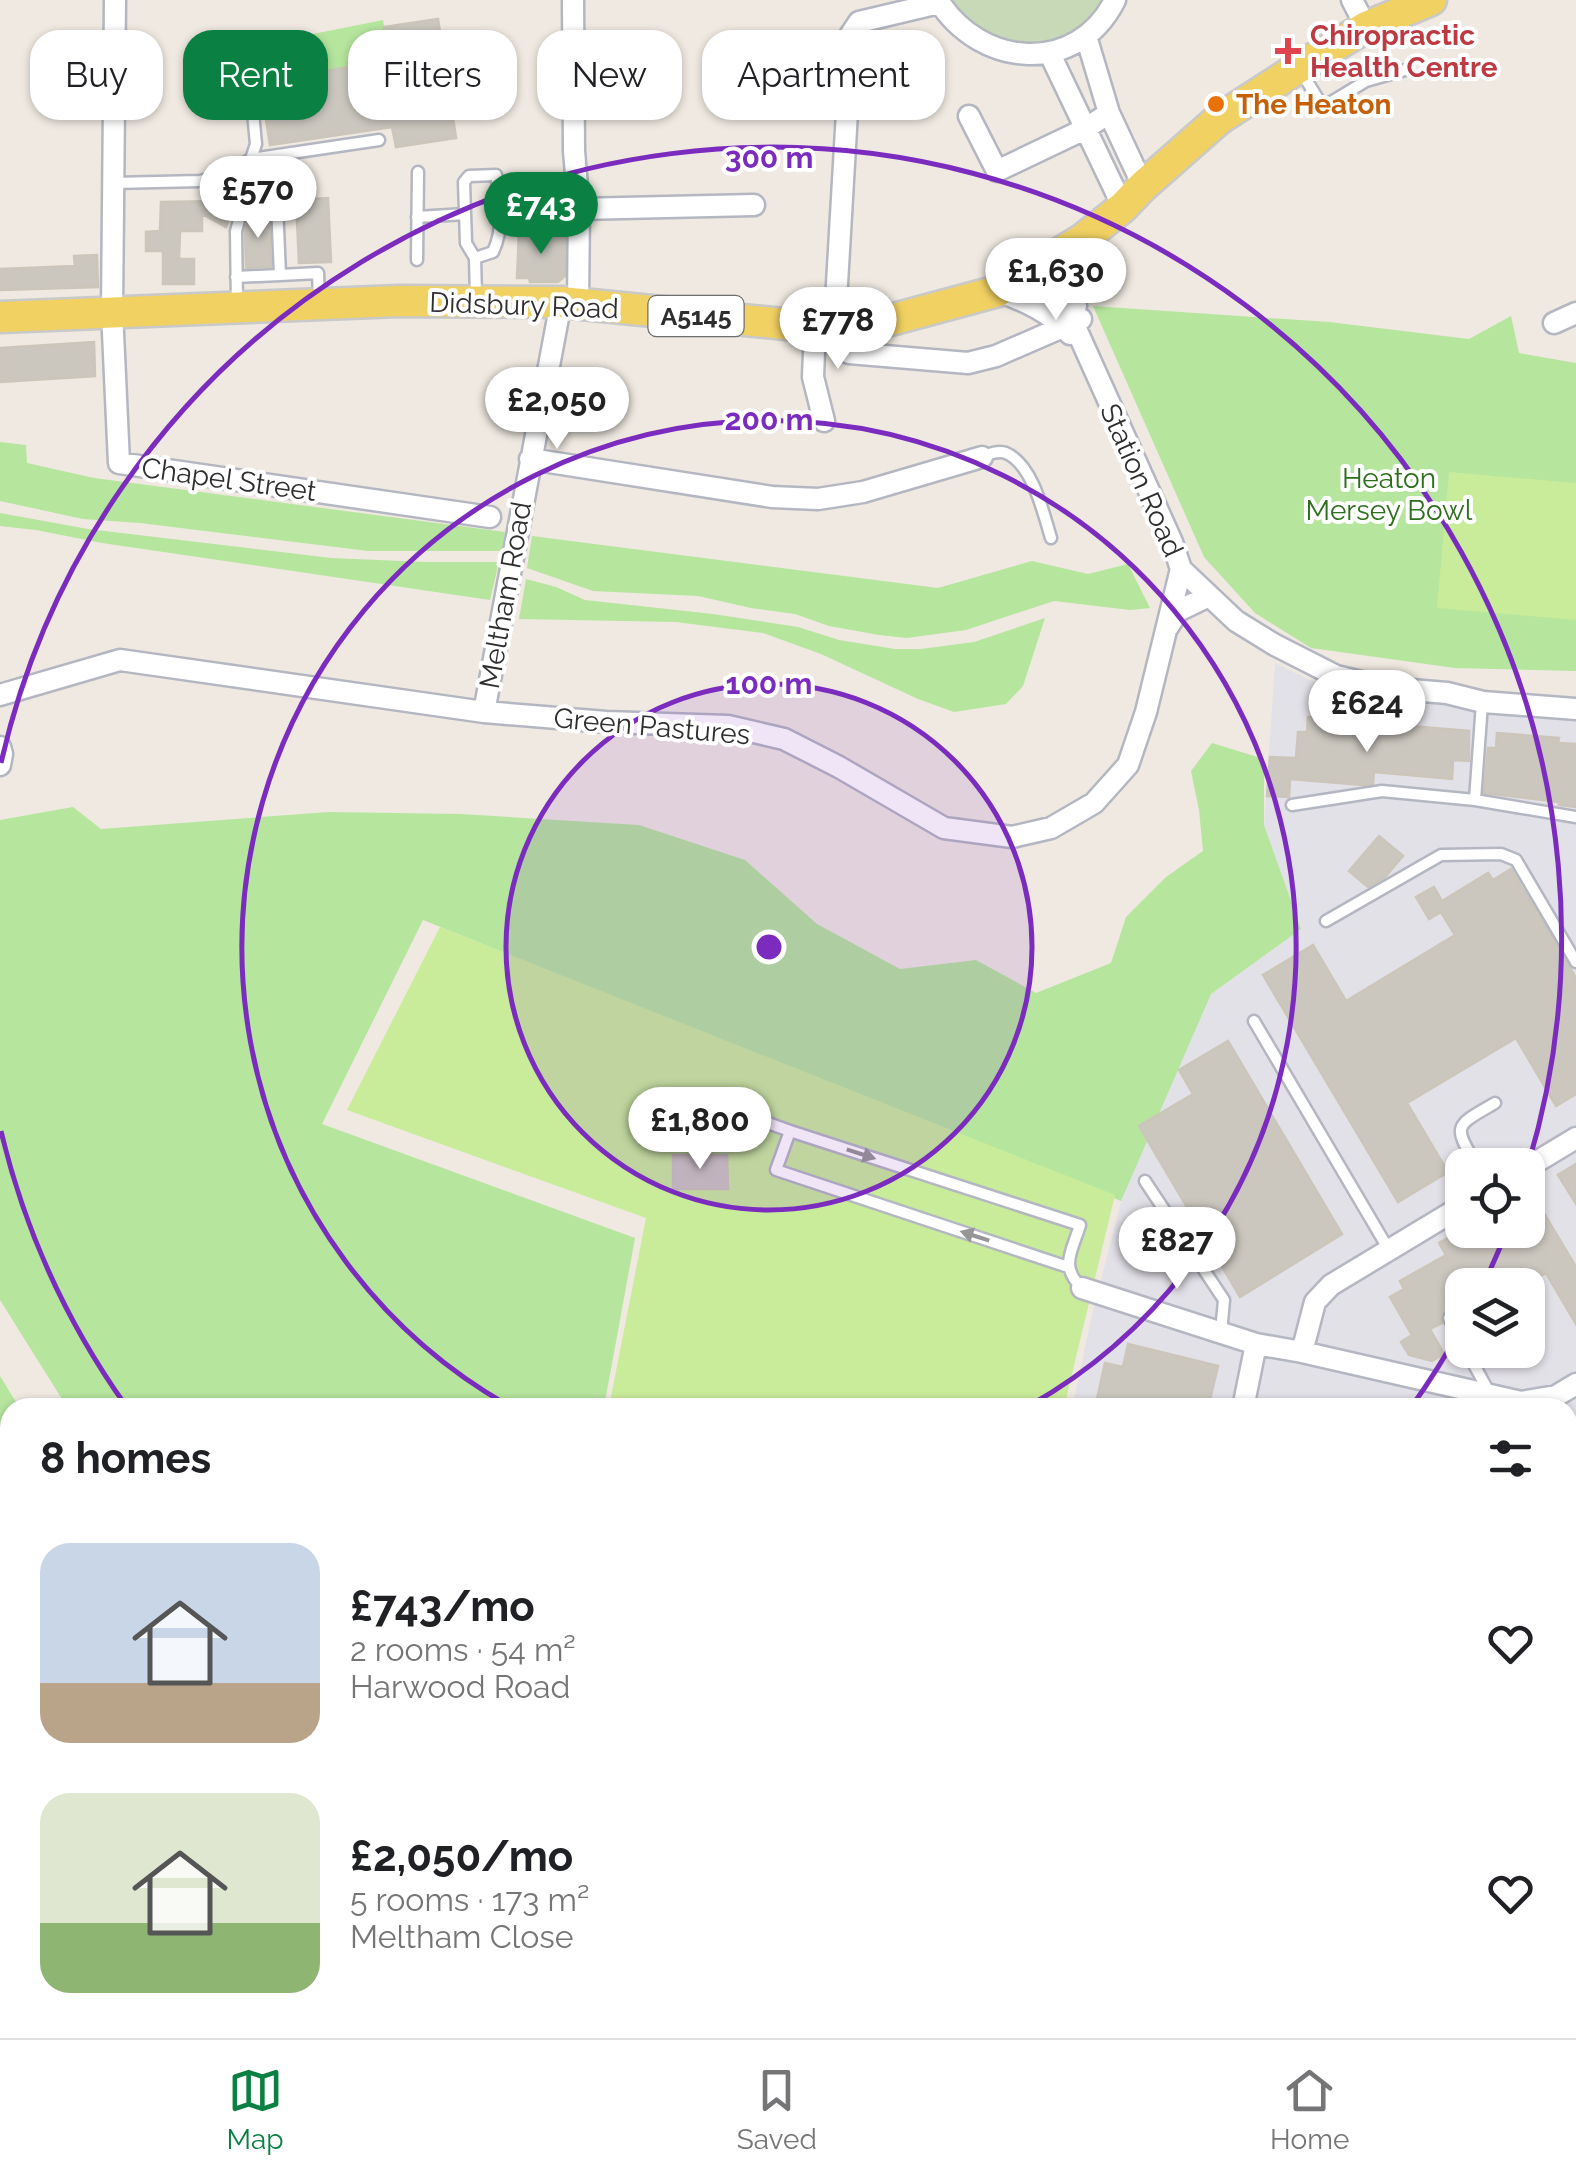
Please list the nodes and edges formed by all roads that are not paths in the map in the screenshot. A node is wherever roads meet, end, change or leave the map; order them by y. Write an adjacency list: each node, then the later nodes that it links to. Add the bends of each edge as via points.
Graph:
1 (116, 0): 19 (street)
2 (572, 0): 22 (street, Meltham Road)
3 (1115, 0): 8 (street)
4 (1352, 0): 7 (street)
5 (1431, 0): 7 (main road, Didsbury Road / A5145)
6 (939, 1): 9 (street, via 959,28 986,46 1017,54); 39 (street, via 860,22 847,40)
7 (1366, 27): 10 (main road, Didsbury Road / A5145)
8 (1086, 36): 9 (street); 12 (street)
9 (1049, 52): 15 (street)
10 (1298, 68): 11 (lane, via 1323,107 1366,81); 20 (main road, Didsbury Road / A5145, via 1219,119)
11 (1405, 70)
12 (1109, 114): 15 (street); 20 (street)
13 (969, 116): 15 (street, via 997,170)
14 (254, 120): 17 (lane)
15 (1086, 129): 20 (street)
16 (379, 140): 17 (lane)
17 (251, 159): 19 (lane, via 200,181)
18 (418, 172): 24 (lane)
19 (113, 182): 34 (street)
20 (1133, 196): 26 (main road, Didsbury Road / A5145)
21 (754, 205): 22 (street)
22 (579, 208): 32 (street, Meltham Road)
23 (465, 214): 24 (lane); 25 (lane, via 466,243); 25 (lane, via 464,182 496,175 498,241 493,252)
24 (417, 217): 27 (lane)
25 (475, 258): 31 (lane)
26 (1051, 259): 29 (main road, Didsbury Road / A5145); 37 (street, Station Road)
27 (417, 260)
28 (280, 275): 30 (lane); 30 (lane, via 277,204 243,206 236,231); 33 (lane, via 318,273)
29 (998, 291): 37 (street); 39 (main road, Didsbury Road / A5145)
30 (237, 292): 33 (main road, Didsbury Road / A5145); 34 (main road, Didsbury Road / A5145)
31 (476, 302): 32 (main road, Didsbury Road / A5145); 33 (main road, Didsbury Road / A5145)
32 (570, 303): 39 (main road, Didsbury Road / A5145); 43 (street, Meltham Road)
33 (319, 304)
34 (112, 311): 36 (main road, Didsbury Road / A5145); 44 (street, Chapel Street, via 119,463)
35 (1576, 313): 38 (street)
36 (0, 317)
37 (1072, 322): 39 (street, via 968,363); 40 (street, Station Road); 40 (street, Station Road)
38 (1554, 323)
39 (834, 336): 41 (street, via 813,377)
40 (1098, 380): 46 (street, Station Road)
41 (824, 420)
42 (982, 457): 43 (street, via 818,499); 45 (lane, via 1006,454 1028,476)
43 (530, 459): 52 (street, Meltham Road)
44 (490, 517)
45 (1051, 538)
46 (1181, 569): 47 (street, Station Road); 48 (street, Green Pastures)
47 (1209, 596): 48 (street, via 1178,611); 50 (street, Station Road, via 1236,622 1336,676)
48 (1164, 633): 52 (street, Green Pastures, via 1128,765 1094,803 1051,828 1012,836 944,828 784,739 728,726)
49 (0, 695): 52 (street, Green Pastures, via 120,660)
50 (1482, 702): 51 (street, Station Road); 55 (lane)
51 (1576, 709)
52 (484, 712)
53 (0, 747): 54 (street)
54 (0, 765)
55 (1475, 800): 56 (lane, via 1382,791); 57 (lane)
56 (1292, 805)
57 (1576, 816)
58 (1326, 921): 59 (lane, via 1440,855 1501,854 1516,860)
59 (1576, 962)
60 (1254, 1021): 69 (lane)
61 (1496, 1103): 65 (lane, via 1459,1130)
62 (702, 1104): 63 (lane)
63 (790, 1132): 70 (lane, one-way to 63, via 776,1170); 70 (lane, one-way to 70, via 1080,1225)
64 (1576, 1138): 66 (street)
65 (1467, 1148)
66 (1545, 1157)
67 (1145, 1181): 72 (lane, via 1224,1300)
68 (1445, 1216): 69 (street)
69 (1389, 1250): 74 (street, via 1330,1284 1316,1302)
70 (1068, 1267): 71 (lane)
71 (1082, 1288): 72 (street)
72 (1221, 1333): 73 (street)
73 (1256, 1344): 74 (street); 78 (street)
74 (1302, 1352): 79 (street)
75 (1475, 1368): 77 (lane)
76 (1576, 1384): 81 (street)
77 (1490, 1395): 79 (street); 80 (street)
78 (1245, 1398)
79 (1461, 1398)
80 (1503, 1398)
81 (1554, 1398)

